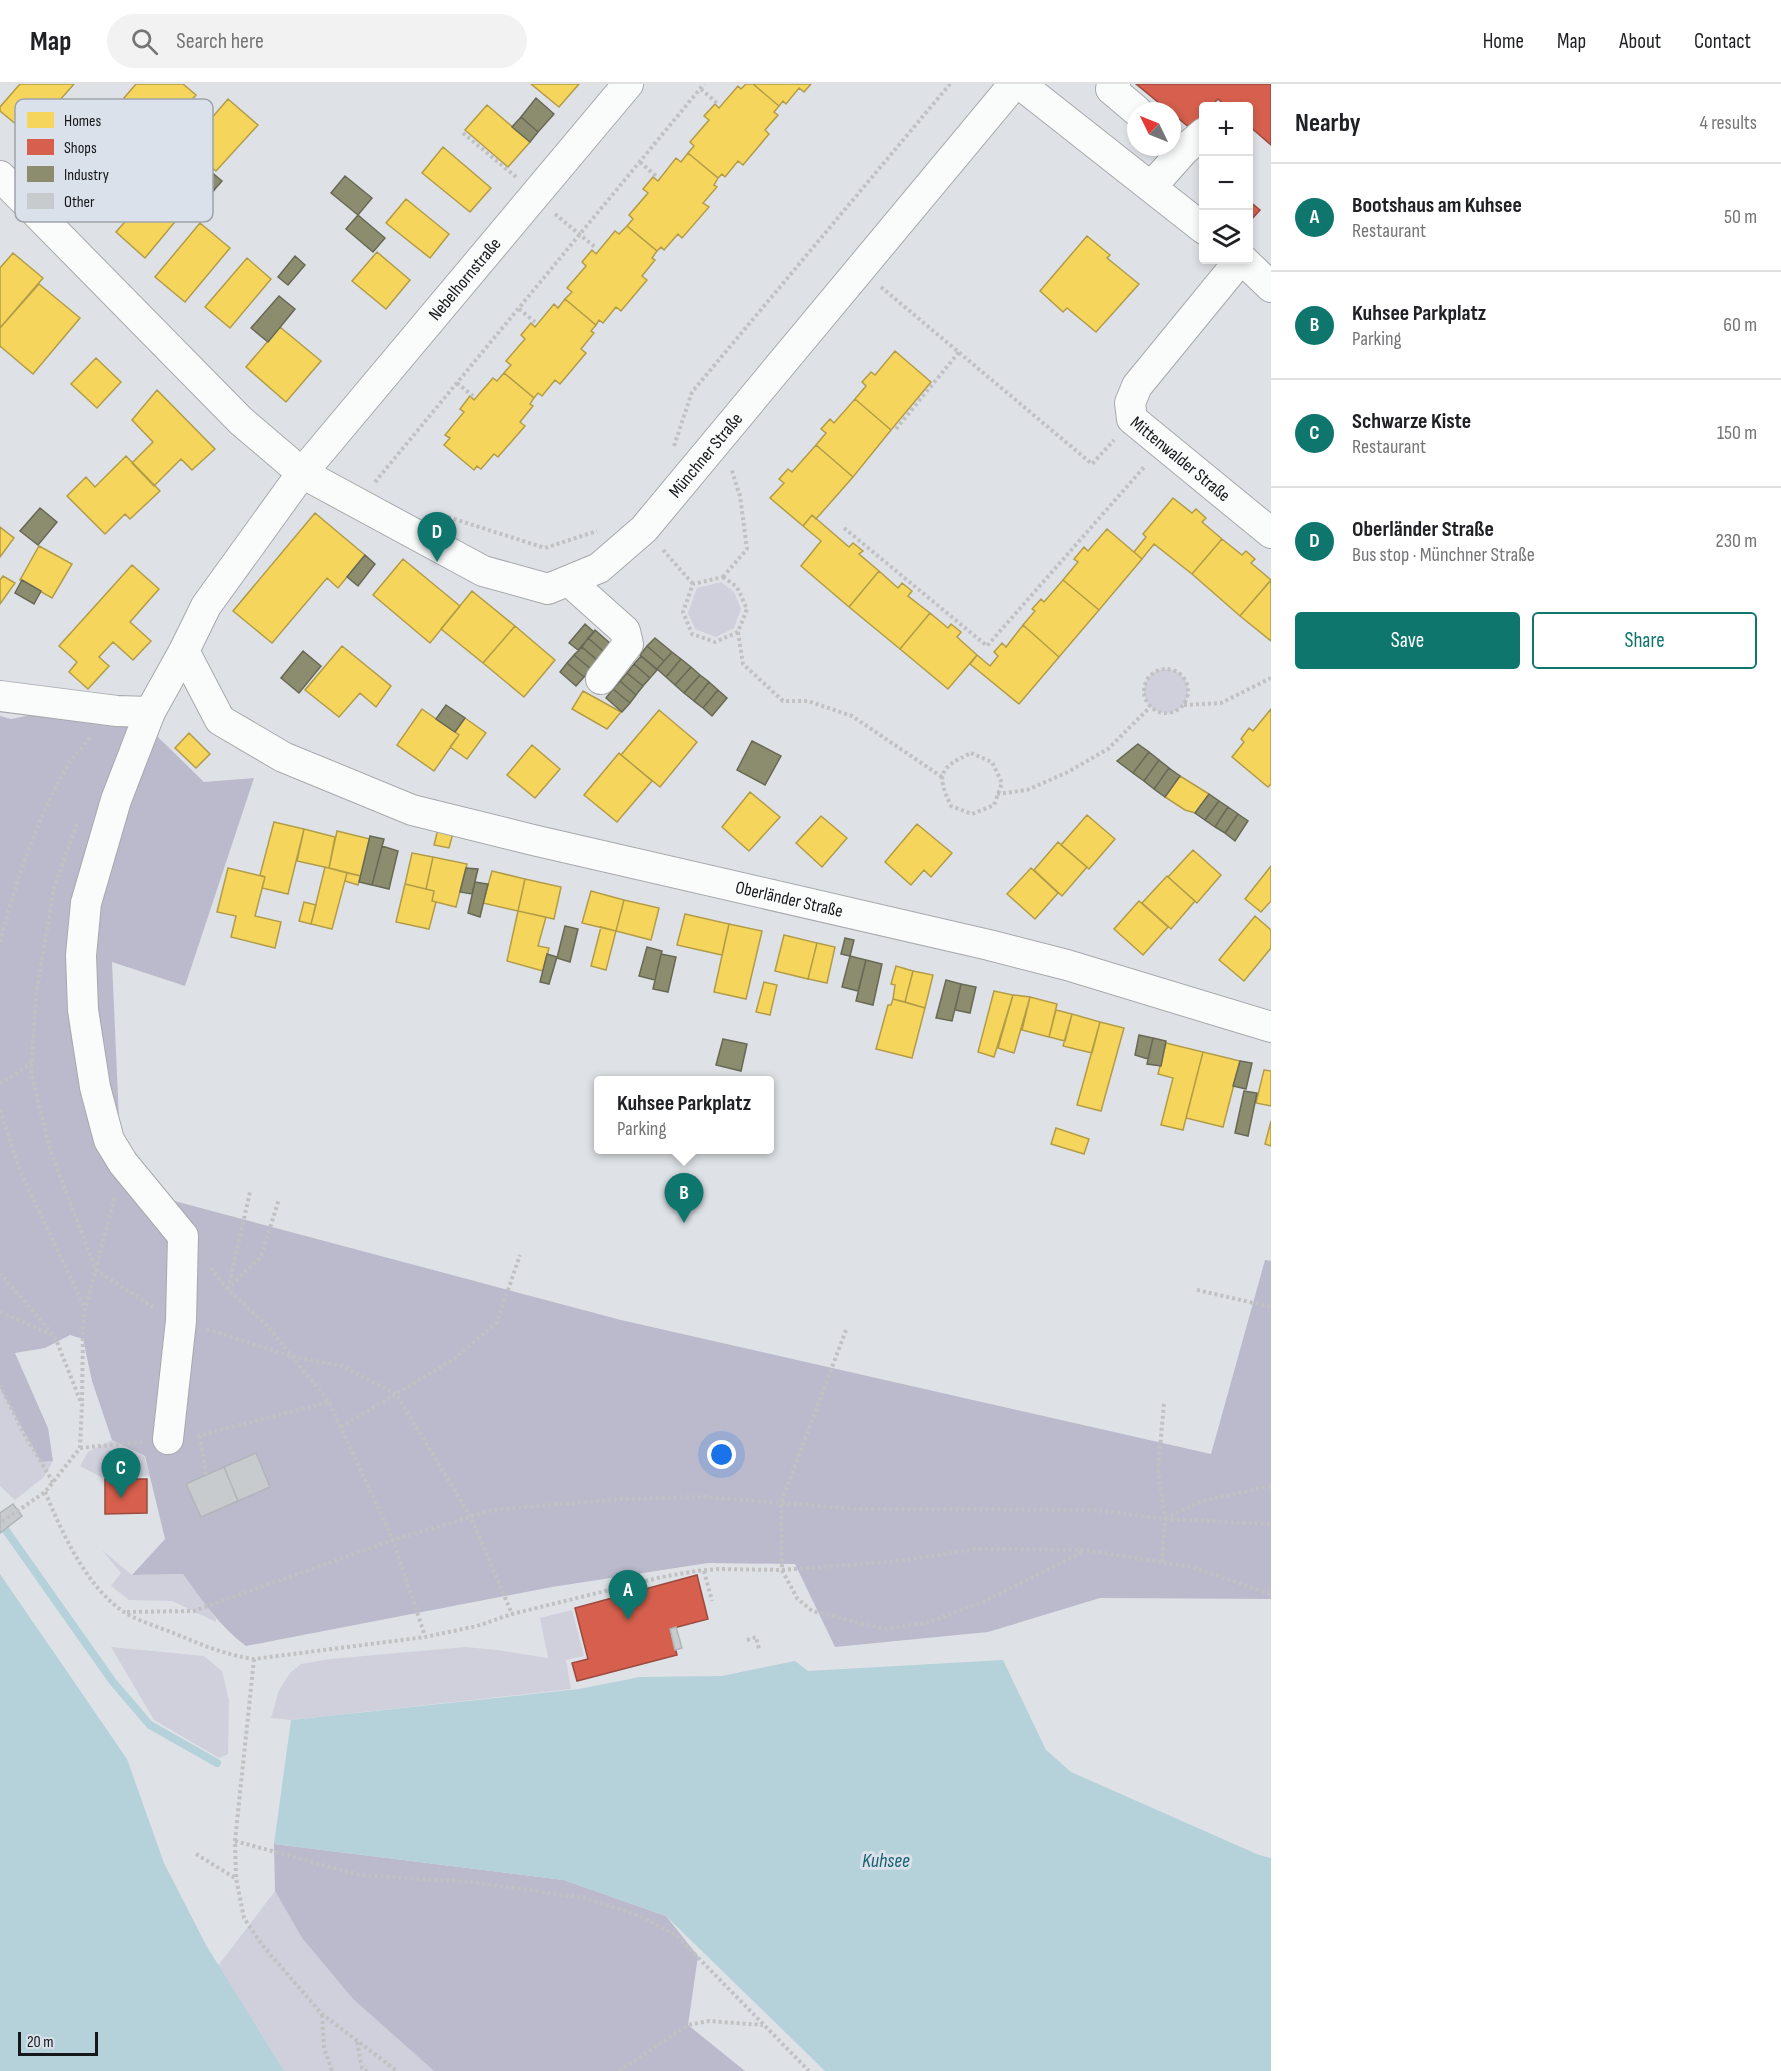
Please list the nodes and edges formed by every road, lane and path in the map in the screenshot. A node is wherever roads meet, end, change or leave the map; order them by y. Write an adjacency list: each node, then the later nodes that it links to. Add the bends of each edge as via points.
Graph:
1 (628, 84): 17 (street, Nebelhornstraße)
2 (705, 84): 7 (path)
3 (950, 84): 35 (path, via 692,392)
4 (1014, 84): 24 (street, Münchner Straße)
5 (1020, 84): 15 (street)
6 (1115, 84): 8 (street, via 1111,89)
7 (701, 89): 9 (path); 12 (path)
8 (1127, 103)
9 (718, 104)
10 (463, 134): 17 (path)
11 (1191, 144): 15 (street)
12 (640, 162): 14 (path); 20 (path)
13 (0, 176): 16 (street)
14 (656, 176)
15 (1151, 187): 19 (street)
16 (15, 191)
17 (536, 194): 36 (street, Nebelhornstraße)
18 (45, 222): 36 (street, via 241,421)
19 (1199, 226)
20 (580, 235): 21 (path); 26 (path)
21 (596, 248)
22 (1239, 264): 31 (street, Mittenwalder Straße, via 1137,386 1130,404)
23 (1247, 264): 25 (street, Mittenwalder Straße)
24 (860, 269): 28 (path); 33 (street, Münchner Straße)
25 (1270, 283)
26 (519, 309): 27 (path); 29 (path)
27 (535, 322)
28 (959, 352): 31 (path, via 1092,464); 32 (path)
29 (457, 383): 30 (path); 38 (path)
30 (473, 396)
31 (1132, 419): 34 (street, Mittenwalder Straße)
32 (896, 429)
33 (721, 437): 43 (street, Münchner Straße); 45 (path, via 740,496 747,549)
34 (1163, 445): 41 (path, via 987,646); 44 (street, Mittenwalder Straße)
35 (671, 454)
36 (302, 474): 46 (street, Münchner Straße, via 483,571 548,589); 49 (street, via 206,606)
37 (365, 477): 38 (path)
38 (374, 482): 39 (path)
39 (384, 488)
40 (443, 516): 42 (path, via 544,548)
41 (844, 528)
42 (603, 529)
43 (644, 529): 46 (street, Münchner Straße, via 599,568); 47 (path)
44 (1271, 533)
45 (723, 577): 47 (path); 48 (path, via 737,587 747,609)
46 (569, 580): 51 (street, via 625,631 628,644)
47 (693, 584): 48 (path, via 683,612 692,634 716,642)
48 (738, 632): 57 (path, via 744,664 783,700 808,701 852,716)
49 (184, 651): 56 (street); 60 (street, Oberländer Straße, via 220,720 283,757 412,810 989,945)
50 (1271, 678): 53 (path, via 1221,703)
51 (601, 679)
52 (0, 696): 55 (street)
53 (1184, 705): 54 (path, via 1167,714); 54 (path, via 1189,690 1182,674 1165,668 1149,675 1143,692)
54 (1150, 707): 58 (path, via 1108,749 1068,772 1027,790)
55 (117, 711): 56 (street); 59 (path, via 95,730 69,764 32,840)
56 (150, 712): 64 (street, via 116,800 86,903 81,955 83,1010 95,1088 109,1140)
57 (942, 777): 58 (path, via 941,785 951,806 968,814 994,805); 58 (path, via 949,763 971,753 992,762 1002,783)
58 (998, 794)
59 (0, 942)
60 (1271, 1027)
61 (32, 1063): 62 (path)
62 (0, 1084)
63 (0, 1110): 73 (path, via 20,1171)
64 (123, 1162): 67 (street); 73 (path)
65 (250, 1192): 70 (path)
66 (279, 1199): 70 (path, via 261,1257)
67 (183, 1236): 70 (path); 85 (street, via 181,1321)
68 (520, 1255): 79 (path, via 497,1322 454,1359)
69 (0, 1273): 76 (path)
70 (227, 1290): 77 (path, via 265,1323)
71 (1197, 1290): 72 (path)
72 (1271, 1306)
73 (86, 1309): 82 (path)
74 (0, 1312): 76 (path)
75 (846, 1330): 91 (path)
76 (55, 1337): 82 (path)
77 (293, 1357): 79 (path, via 342,1366); 80 (path)
78 (0, 1385): 88 (path, via 22,1432)
79 (396, 1394): 83 (path); 92 (path)
80 (329, 1402): 83 (path); 84 (path)
81 (1164, 1404): 93 (path, via 1158,1469)
82 (82, 1405): 86 (path)
83 (341, 1427): 96 (path)
84 (200, 1436): 85 (path); 87 (path)
85 (168, 1439): 86 (path)
86 (80, 1448): 88 (path)
87 (206, 1475)
88 (53, 1482): 90 (path)
89 (1271, 1486): 93 (path, via 1203,1501)
90 (45, 1492): 94 (path); 103 (path, via 81,1565 110,1602)
91 (781, 1503): 92 (path, via 704,1497 622,1499 493,1510); 93 (path, via 858,1509 1094,1510); 99 (path)
92 (471, 1517): 96 (path); 104 (path)
93 (1165, 1519): 95 (path); 98 (path)
94 (0, 1523)
95 (1271, 1524)
96 (393, 1540): 103 (path, via 194,1611); 105 (path)
97 (1086, 1550): 98 (path); 99 (path, via 976,1549 899,1561); 99 (path, via 986,1601 929,1622 884,1629 812,1611 797,1598)
98 (1162, 1562): 101 (path, via 1191,1567)
99 (782, 1570): 100 (path)
100 (704, 1571): 102 (path); 104 (path, via 662,1577)
101 (1271, 1594)
102 (712, 1601)
103 (124, 1612): 108 (path, via 230,1655)
104 (512, 1614): 105 (path)
105 (426, 1637): 108 (path)
106 (747, 1640): 107 (path, via 756,1637)
107 (759, 1649)
108 (254, 1659): 109 (path)
109 (235, 1841): 111 (path); 113 (path, via 360,1875 472,1882 585,1898 640,1916 676,1935)
110 (196, 1854): 111 (path)
111 (236, 1878): 112 (path, via 244,1918 263,1947)
112 (322, 2014): 114 (path); 115 (path, via 324,2048)
113 (764, 2025): 118 (path, via 709,2021 688,2025); 119 (path)
114 (357, 2042): 116 (path, via 362,2068); 117 (path)
115 (332, 2071)
116 (367, 2071)
117 (397, 2071)
118 (619, 2071)
119 (809, 2071)

